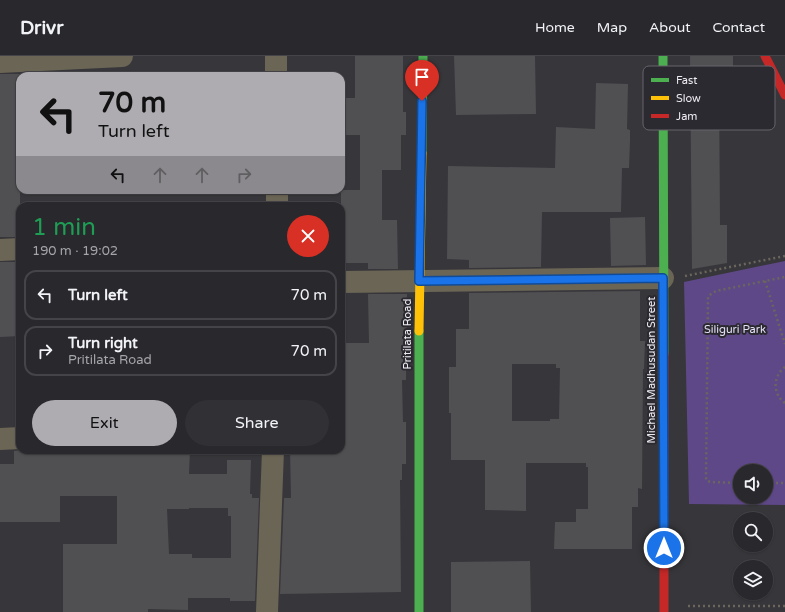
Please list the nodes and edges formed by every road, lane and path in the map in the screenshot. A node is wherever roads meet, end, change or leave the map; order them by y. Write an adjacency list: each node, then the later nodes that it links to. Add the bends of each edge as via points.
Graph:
1 (122, 56): 5 (street)
2 (276, 56): 7 (street)
3 (423, 56): 17 (street, Pritilata Road)
4 (765, 56): 6 (street)
5 (0, 62)
6 (770, 66)
7 (276, 72)
8 (775, 76): 9 (street)
9 (785, 95)
10 (663, 130): 16 (street, Michael Madhusudan Street)
11 (16, 249): 12 (street)
12 (0, 250)
13 (785, 256): 14 (path)
14 (685, 276)
15 (785, 277): 18 (path)
16 (663, 278): 17 (street); 32 (street, Michael Madhusudan Street)
17 (419, 281): 19 (street); 31 (street, Pritilata Road)
18 (766, 281): 20 (path); 26 (path, via 716,291 708,300 706,478 711,482)
19 (345, 282)
20 (785, 344)
21 (785, 367): 22 (path, via 776,379 775,387 778,396)
22 (785, 403)
23 (16, 438): 24 (street)
24 (0, 439)
25 (273, 454): 29 (street)
26 (733, 483)
27 (773, 483): 28 (path)
28 (785, 483)
29 (267, 612)
30 (411, 612): 31 (street)
31 (419, 612)
32 (664, 612)

